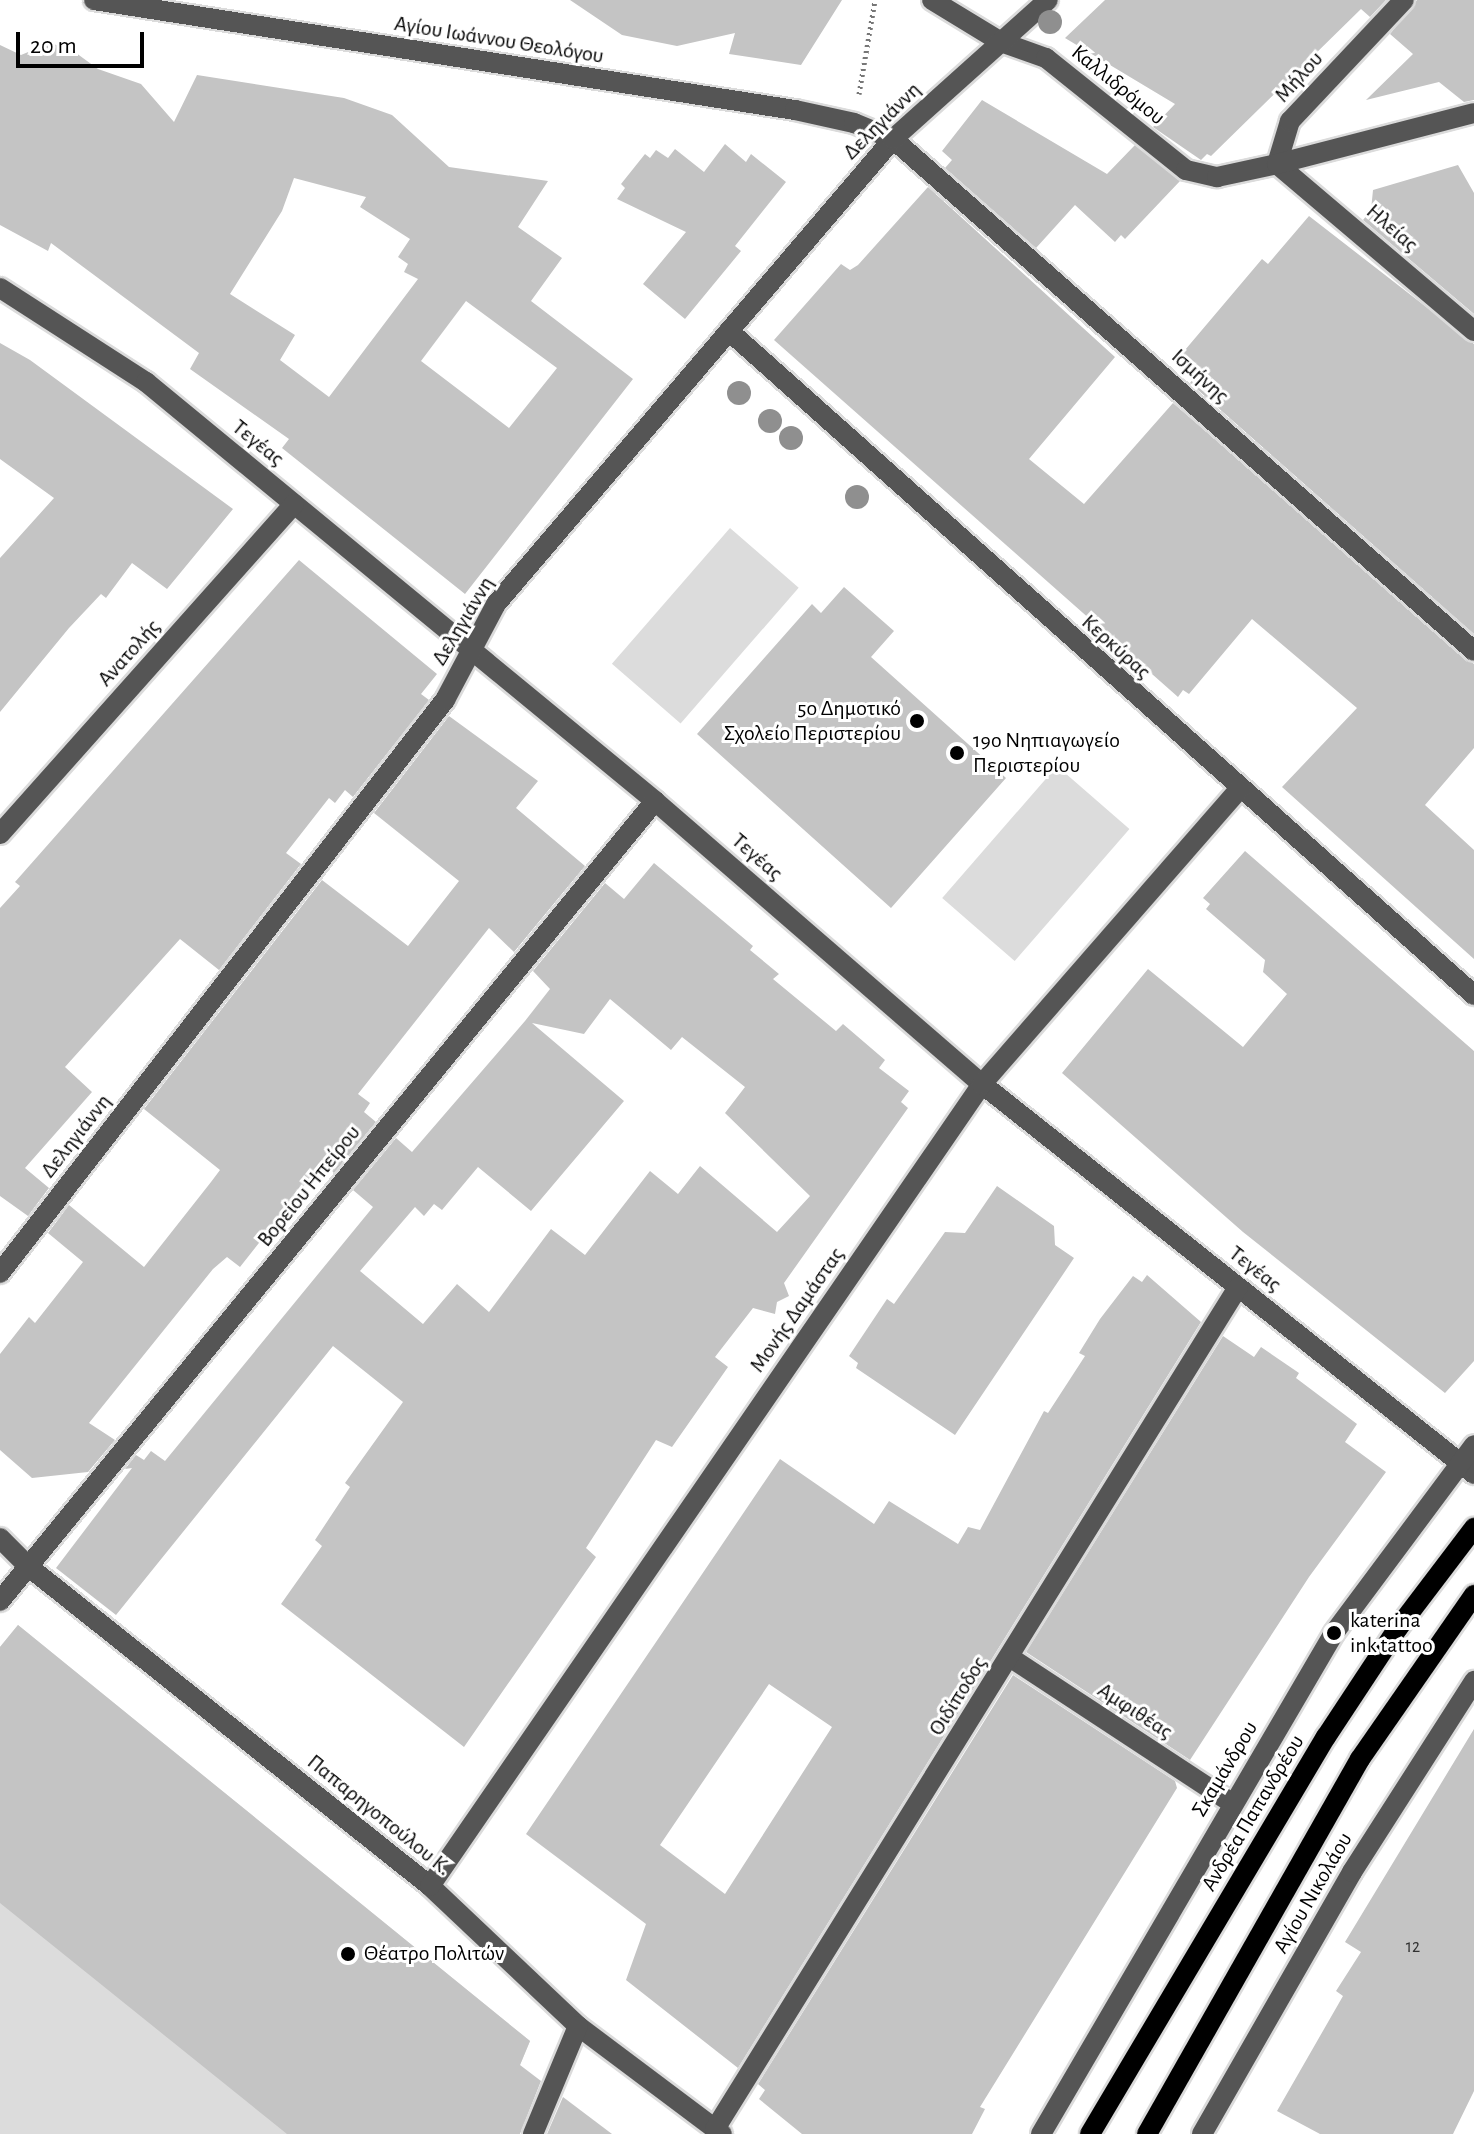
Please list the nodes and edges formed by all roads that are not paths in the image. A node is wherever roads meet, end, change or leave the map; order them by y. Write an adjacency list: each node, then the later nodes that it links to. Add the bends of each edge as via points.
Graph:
1 (94, 0): 7 (street, Αγίου Ιωάννου Θεολόγου, via 854,123)
2 (932, 0): 5 (street, Καλλιδρόμου)
3 (1048, 0): 5 (street, Δεληγιάννη)
4 (1404, 0): 8 (street, Μήλου, via 1290,121)
5 (1001, 42): 7 (street, Δεληγιάννη); 8 (street, Καλλιδρόμου, via 1046,58 1186,170 1217,177)
6 (1474, 113): 8 (street)
7 (893, 139): 10 (street, Δεληγιάννη); 14 (street, Ισμήνης)
8 (1277, 164): 11 (street, Ηλείας)
9 (0, 288): 12 (street, Τεγέας, via 112,357)
10 (729, 331): 13 (street, Δεληγιάννη, via 496,604); 15 (street, Κερκύρας)
11 (1474, 331)
12 (294, 504): 13 (street, Τεγέας); 17 (street, Ανατολής)
13 (472, 648): 16 (street, Τεγέας); 20 (street, Δεληγιάννη, via 445,700)
14 (1474, 651)
15 (1239, 789): 18 (street, Κερκύρας); 19 (street, Μονής Δαμάστας)
16 (655, 801): 19 (street, Τεγέας); 26 (street, Βορείου Ηπείρου)
17 (0, 834)
18 (1474, 995)
19 (982, 1084): 21 (street, Τεγέας); 32 (street, Μονής Δαμάστας)
20 (0, 1273)
21 (1238, 1287): 23 (street, Τεγέας); 29 (street, Οιδίποδος)
22 (1474, 1445): 23 (street, Σκαμάνδρου)
23 (1466, 1468): 31 (street, Σκαμάνδρου, via 1334,1633)
24 (1474, 1528): 37 (main road, Ανδρέα Παπανδρέου, via 1398,1628 1326,1737)
25 (0, 1538): 26 (street, Παπαρηγοπούλου Κ.)
26 (29, 1567): 28 (street, Βορείου Ηπείρου); 32 (street, Παπαρηγοπούλου Κ.)
27 (1474, 1595): 38 (main road, via 1360,1759)
28 (0, 1601)
29 (1011, 1658): 31 (street, Αμφιθέας); 34 (street, Οιδίποδος)
30 (1474, 1681): 39 (street, Αγίου Νικολάου, via 1352,1872)
31 (1232, 1803): 36 (street, Σκαμάνδρου)
32 (430, 1886): 33 (street, Παπαρηγοπούλου Κ.)
33 (578, 2026): 34 (street, Παπαρηγοπούλου Κ.); 35 (street)
34 (718, 2131)
35 (533, 2134)
36 (1041, 2134)
37 (1090, 2134)
38 (1147, 2134)
39 (1202, 2134)

